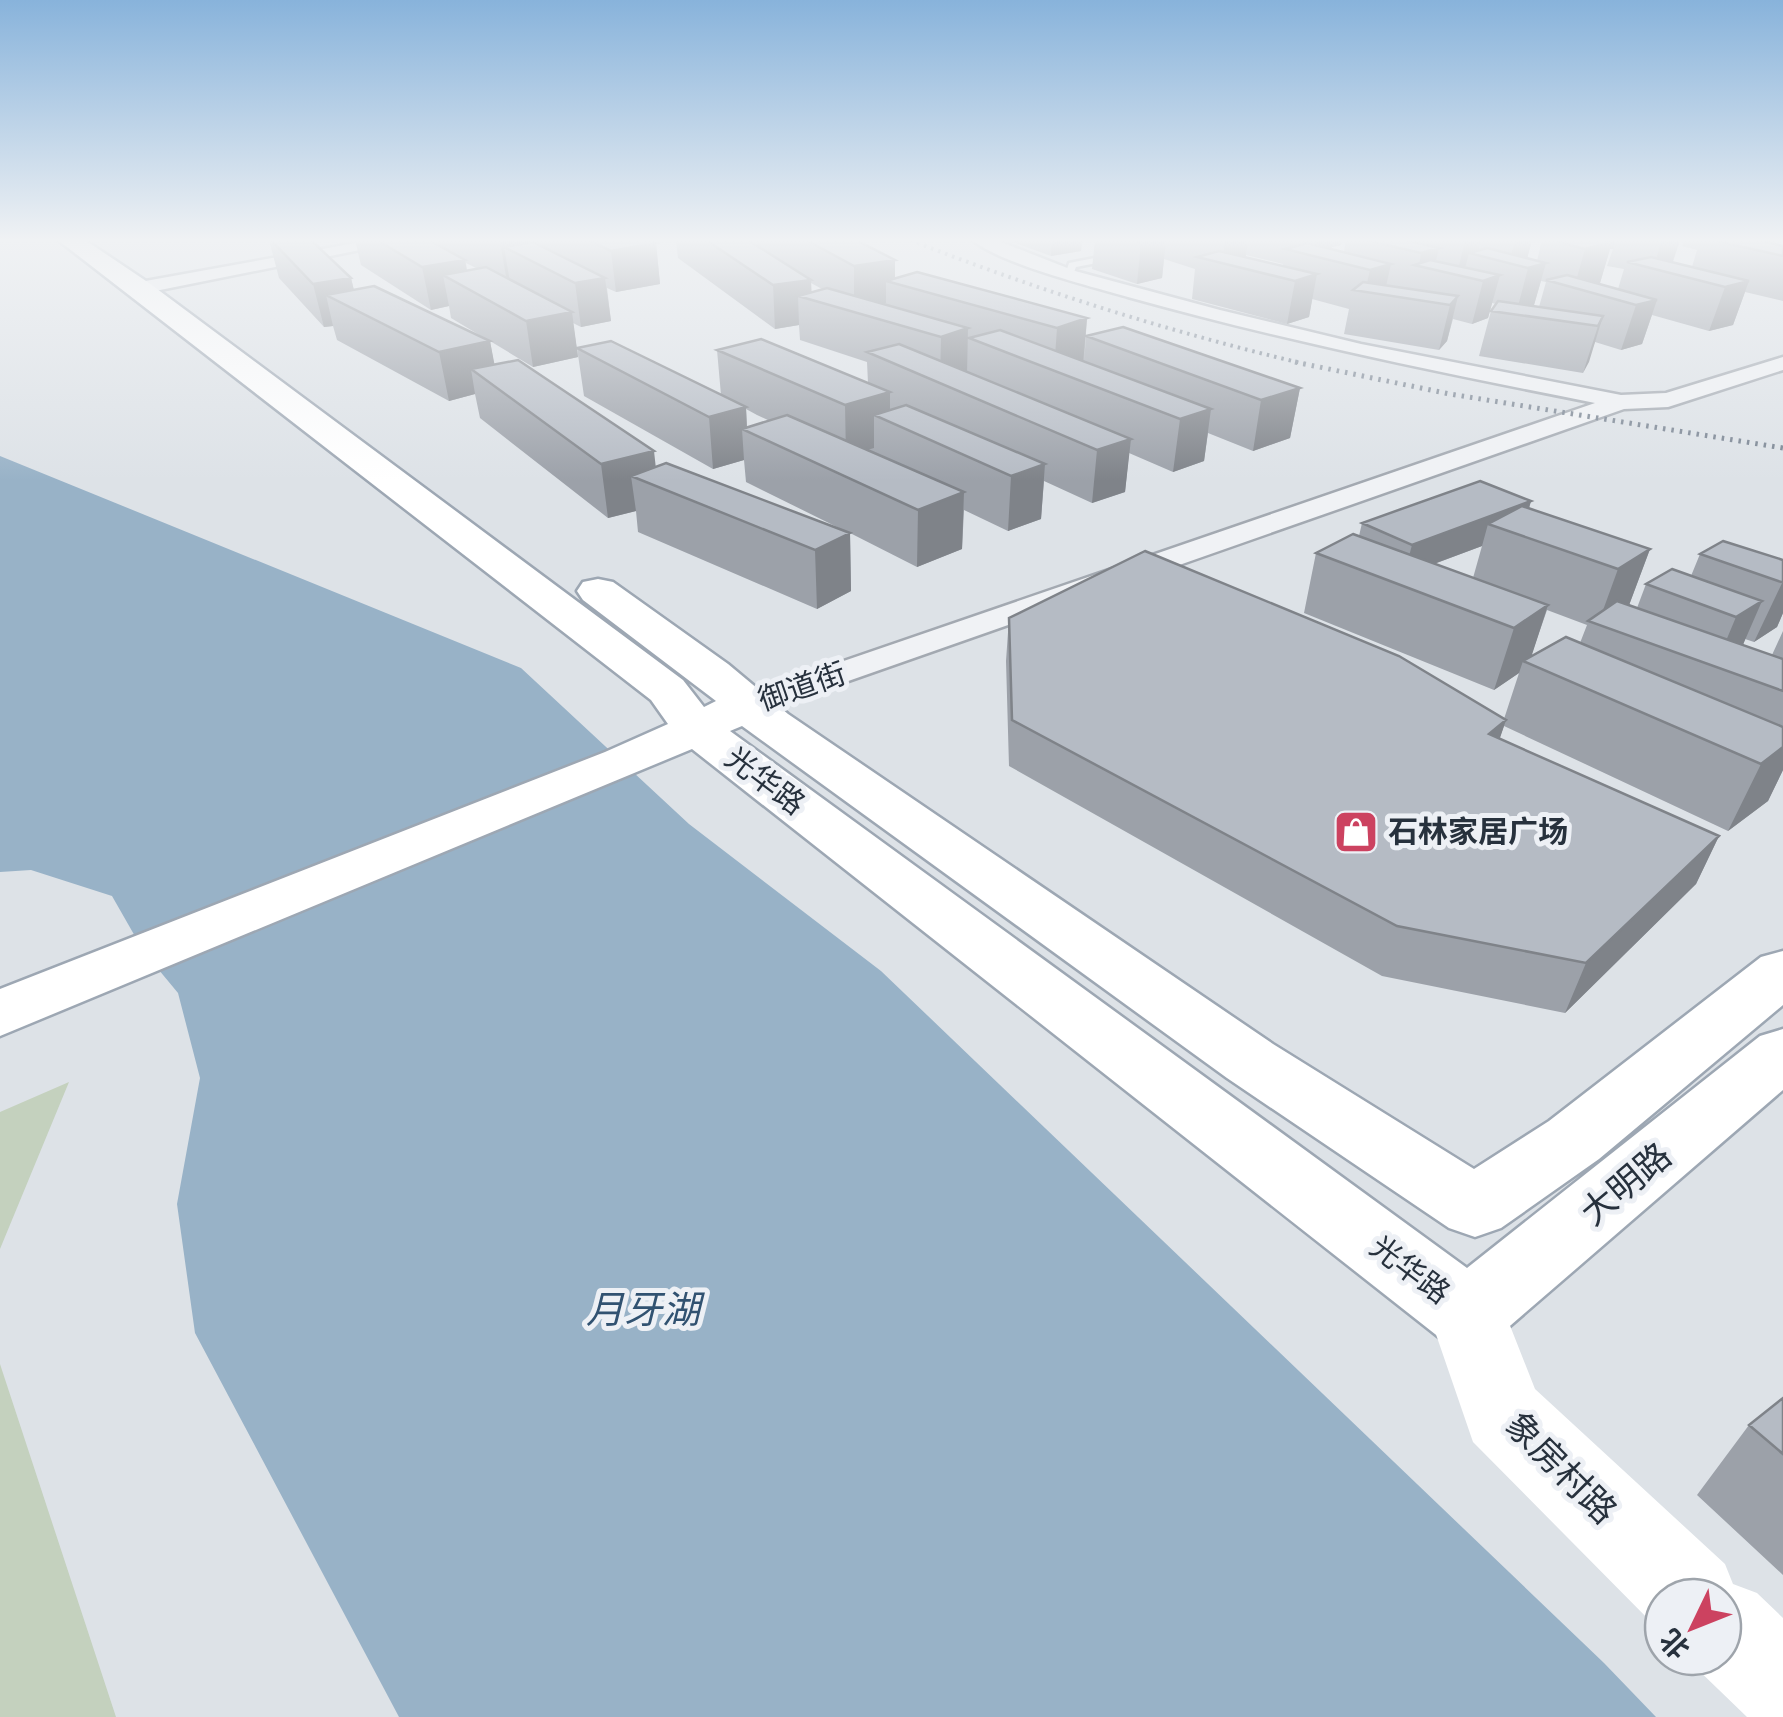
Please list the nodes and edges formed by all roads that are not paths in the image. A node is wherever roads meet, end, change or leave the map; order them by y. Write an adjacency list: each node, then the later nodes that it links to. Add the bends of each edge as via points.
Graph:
1 (198, 320): 8 (main road, 光华路, via 667,690)
2 (217, 320): 6 (main road, 光华路, via 260,344)
3 (1232, 320): 5 (street)
4 (1783, 364): 5 (street, via 1668,400)
5 (1621, 402): 8 (street, 御道街)
6 (462, 492)
7 (572, 572): 8 (main road, 光华路, via 712,674)
8 (720, 717): 9 (main road, 大明路, via 1475,1206 1574,1140); 10 (main road, via 623,763); 12 (main road, 光华路)
9 (1783, 972)
10 (0, 1014)
11 (1783, 1054): 12 (main road, 大明路)
12 (1468, 1314): 13 (main road, 象房村路, via 1502,1414)
13 (1671, 1577)
14 (1743, 1645): 15 (main road)
15 (1783, 1684)

